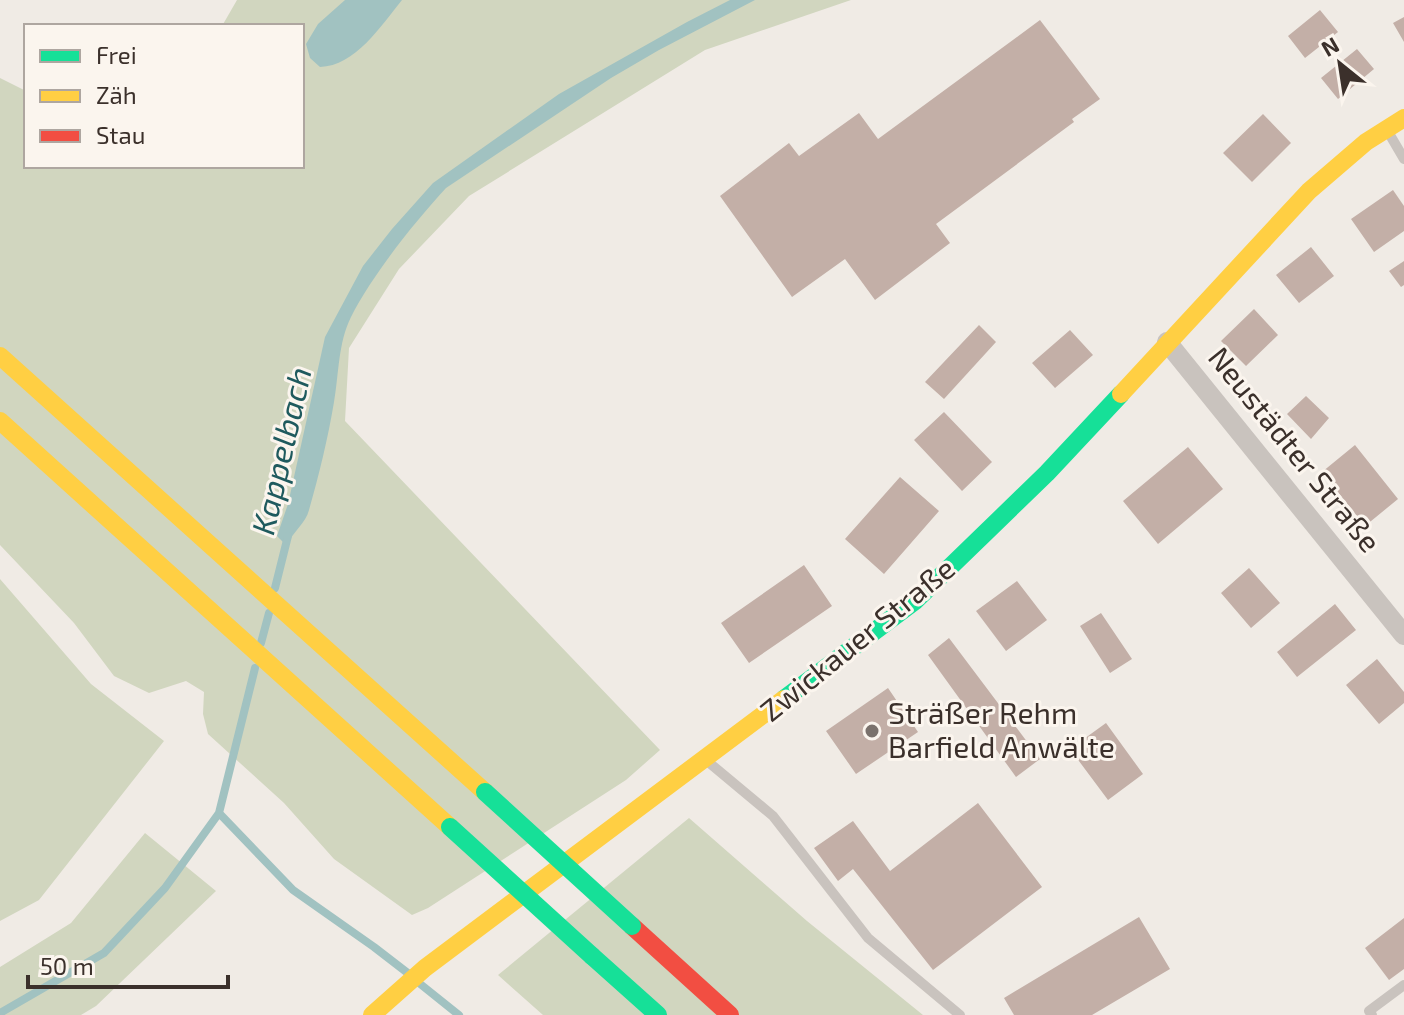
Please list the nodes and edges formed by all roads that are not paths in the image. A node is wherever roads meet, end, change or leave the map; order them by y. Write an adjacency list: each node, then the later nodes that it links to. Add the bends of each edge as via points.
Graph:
1 (1404, 118): 2 (main road, Zwickauer Straße)
2 (1385, 127): 3 (lane); 4 (main road, Zwickauer Straße, via 1309,191)
3 (1404, 159)
4 (1167, 342): 7 (street, Neustädter Straße); 8 (main road, Zwickauer Straße, via 1047,473 915,601)
5 (0, 356): 13 (main road, bridge)
6 (0, 421): 12 (main road, bridge)
7 (1404, 635)
8 (706, 760): 11 (main road, Zwickauer Straße, via 425,968); 14 (lane, via 773,816 868,938)
9 (1404, 985): 10 (lane)
10 (1367, 1014)
11 (372, 1015)
12 (658, 1015)
13 (730, 1015)
14 (960, 1015)

